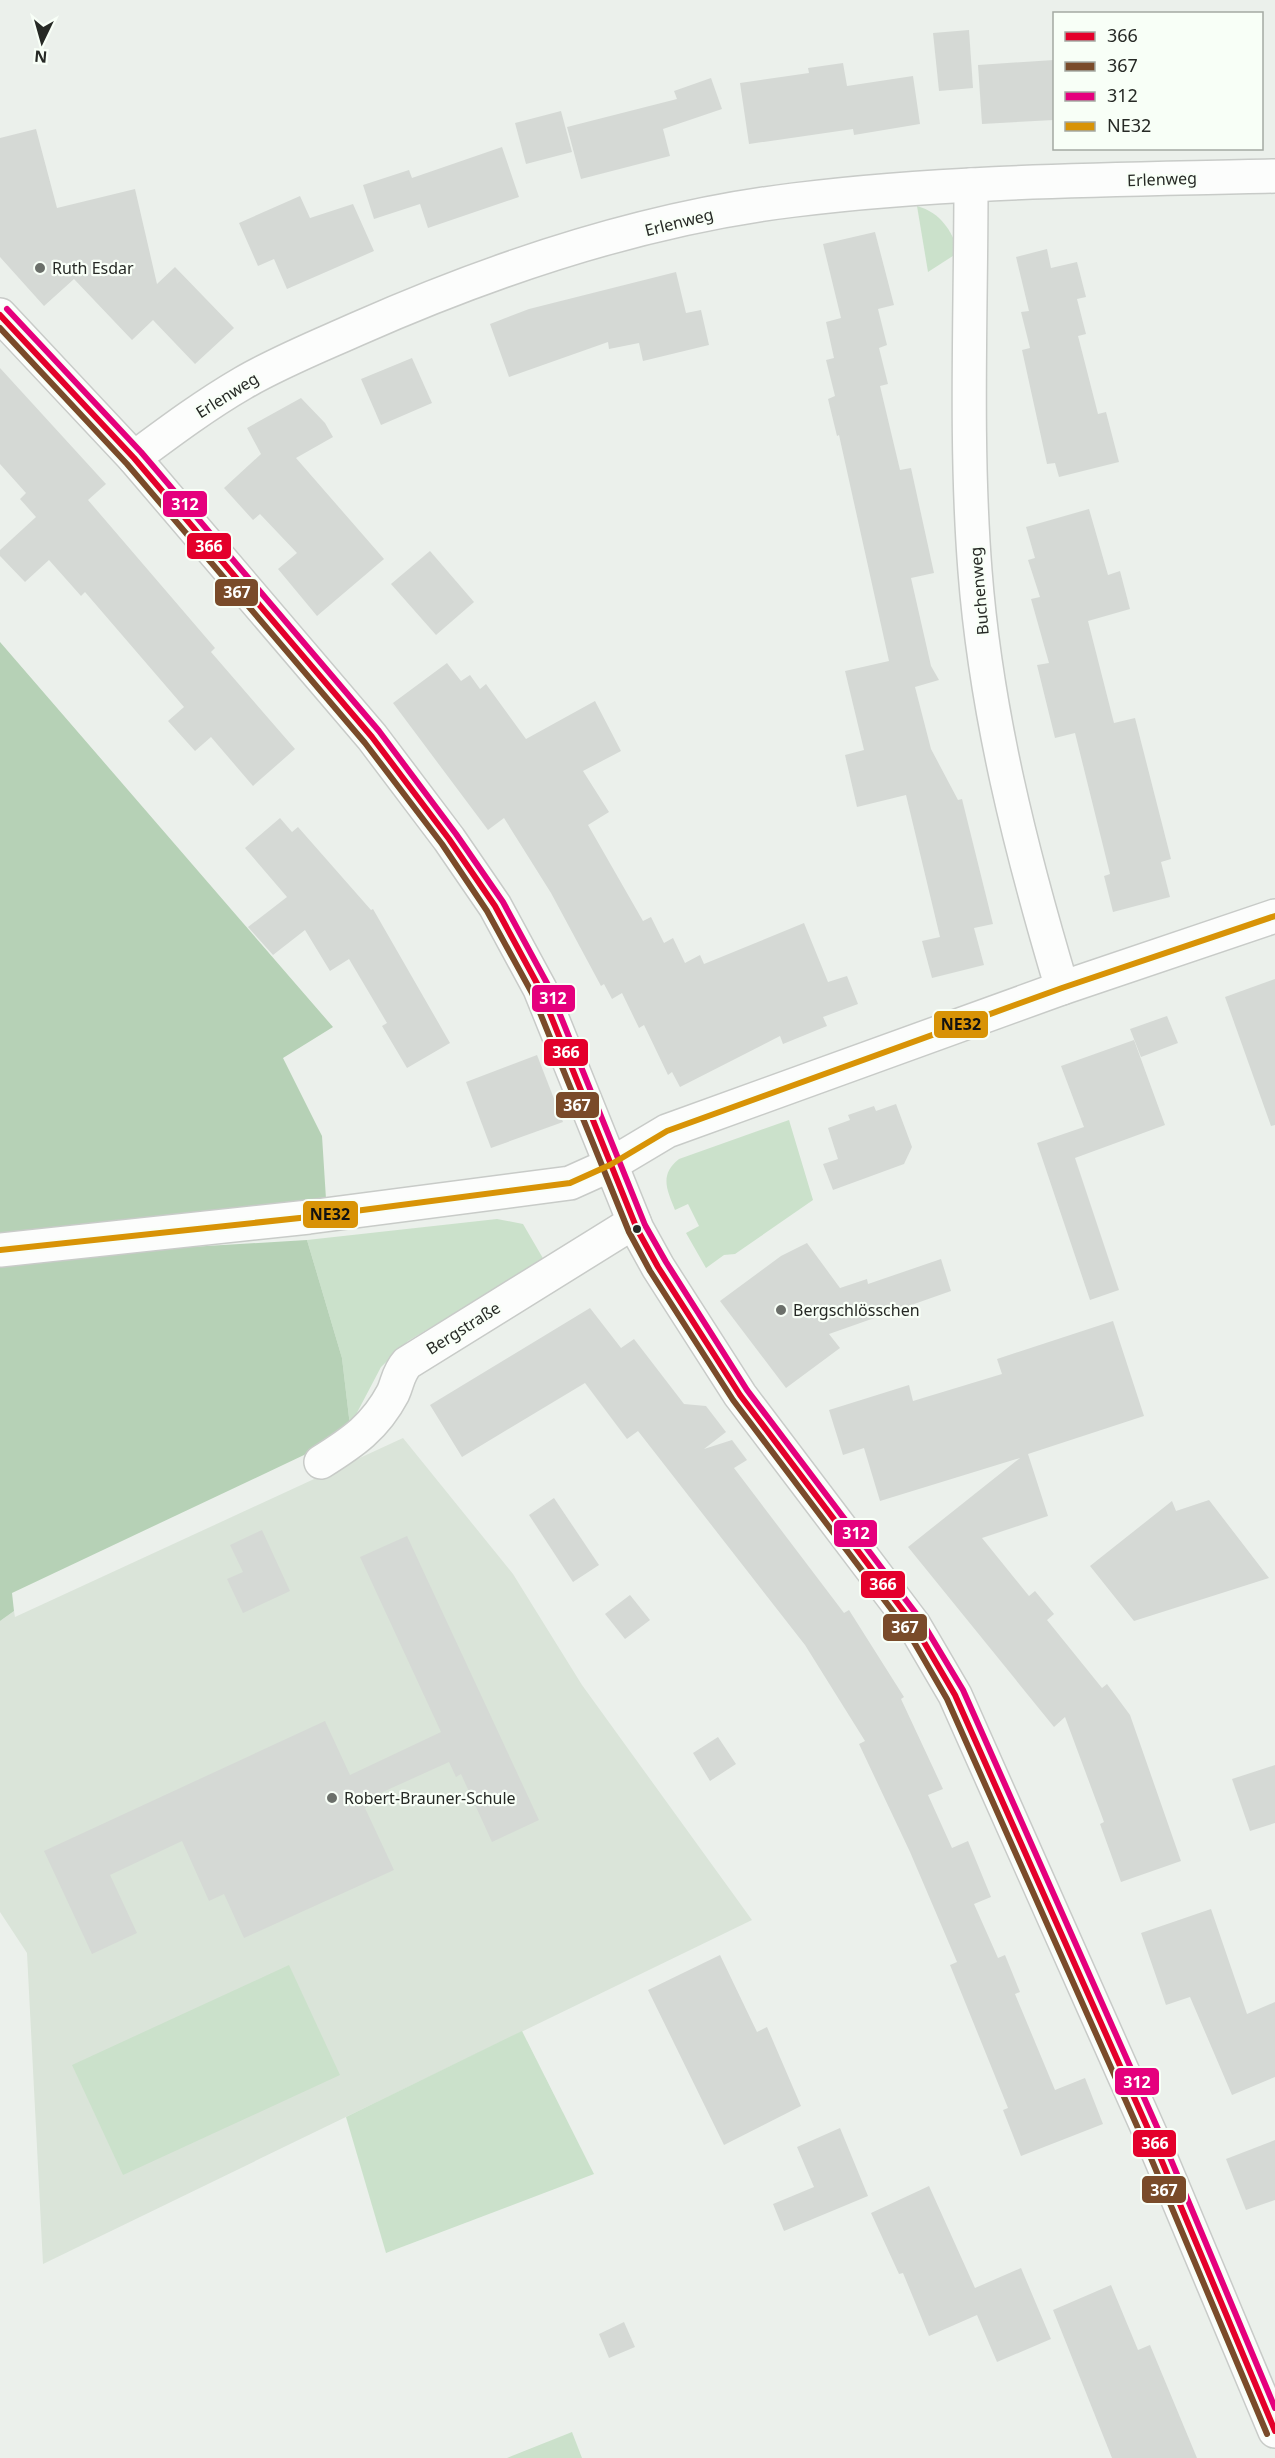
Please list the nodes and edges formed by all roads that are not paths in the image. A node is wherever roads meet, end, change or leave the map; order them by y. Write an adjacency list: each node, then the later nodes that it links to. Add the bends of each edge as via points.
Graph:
1 (1275, 176): 2 (street, Erlenweg)
2 (971, 185): 4 (street, Erlenweg, via 804,199 710,213 484,277 394,313 244,383); 6 (street, Buchenweg, via 970,431 975,570 987,675 1011,806)
3 (0, 315): 4 (street)
4 (134, 458): 7 (street, via 372,737 495,906 540,989)
5 (1275, 916): 6 (street)
6 (1062, 988): 7 (street, via 667,1131)
7 (610, 1165): 8 (street); 9 (street, via 570,1183 286,1220)
8 (634, 1222): 10 (street, Bergstraße, via 407,1363 369,1428); 11 (street, via 740,1395 907,1616 955,1695 1154,2140)
9 (0, 1250)
10 (321, 1462)
11 (1275, 2431)

